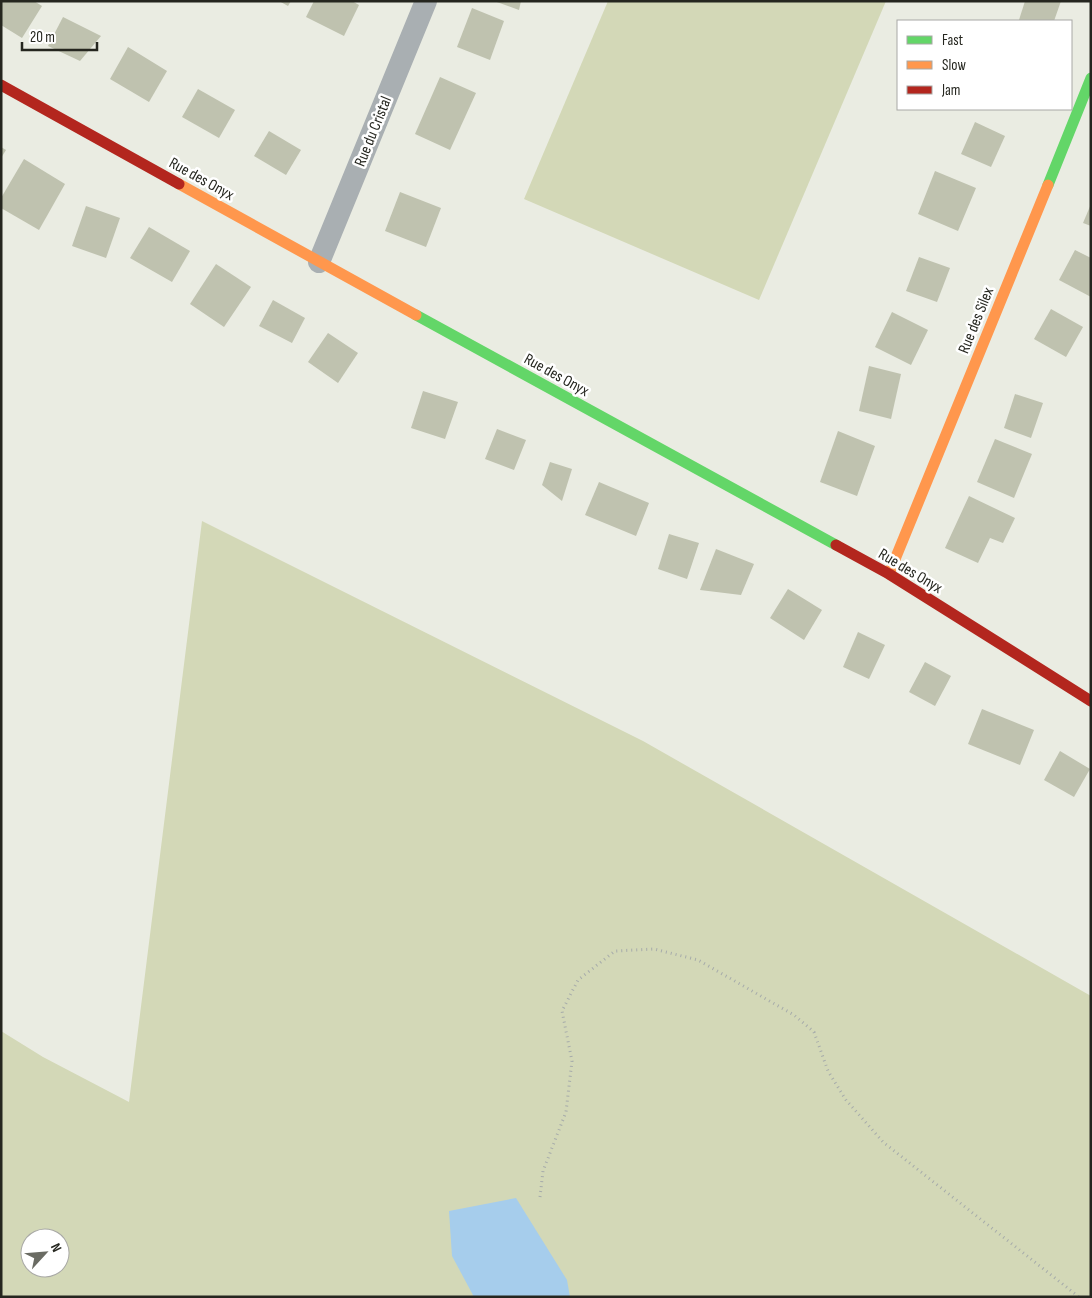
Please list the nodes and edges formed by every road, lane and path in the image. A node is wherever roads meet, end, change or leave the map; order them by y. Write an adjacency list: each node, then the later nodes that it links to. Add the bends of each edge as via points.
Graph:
1 (426, 1): 4 (street, Rue du Cristal)
2 (1091, 78): 5 (street, Rue des Silex)
3 (1, 84): 4 (street, Rue des Onyx)
4 (319, 262): 5 (street, Rue des Onyx)
5 (889, 574): 6 (street, Rue des Onyx)
6 (1091, 701)
7 (540, 1197): 8 (path, via 543,1171 566,1112 572,1061 562,1011 578,980 615,951 654,949 698,960 794,1015 814,1032 837,1086 882,1142)
8 (1079, 1297)

